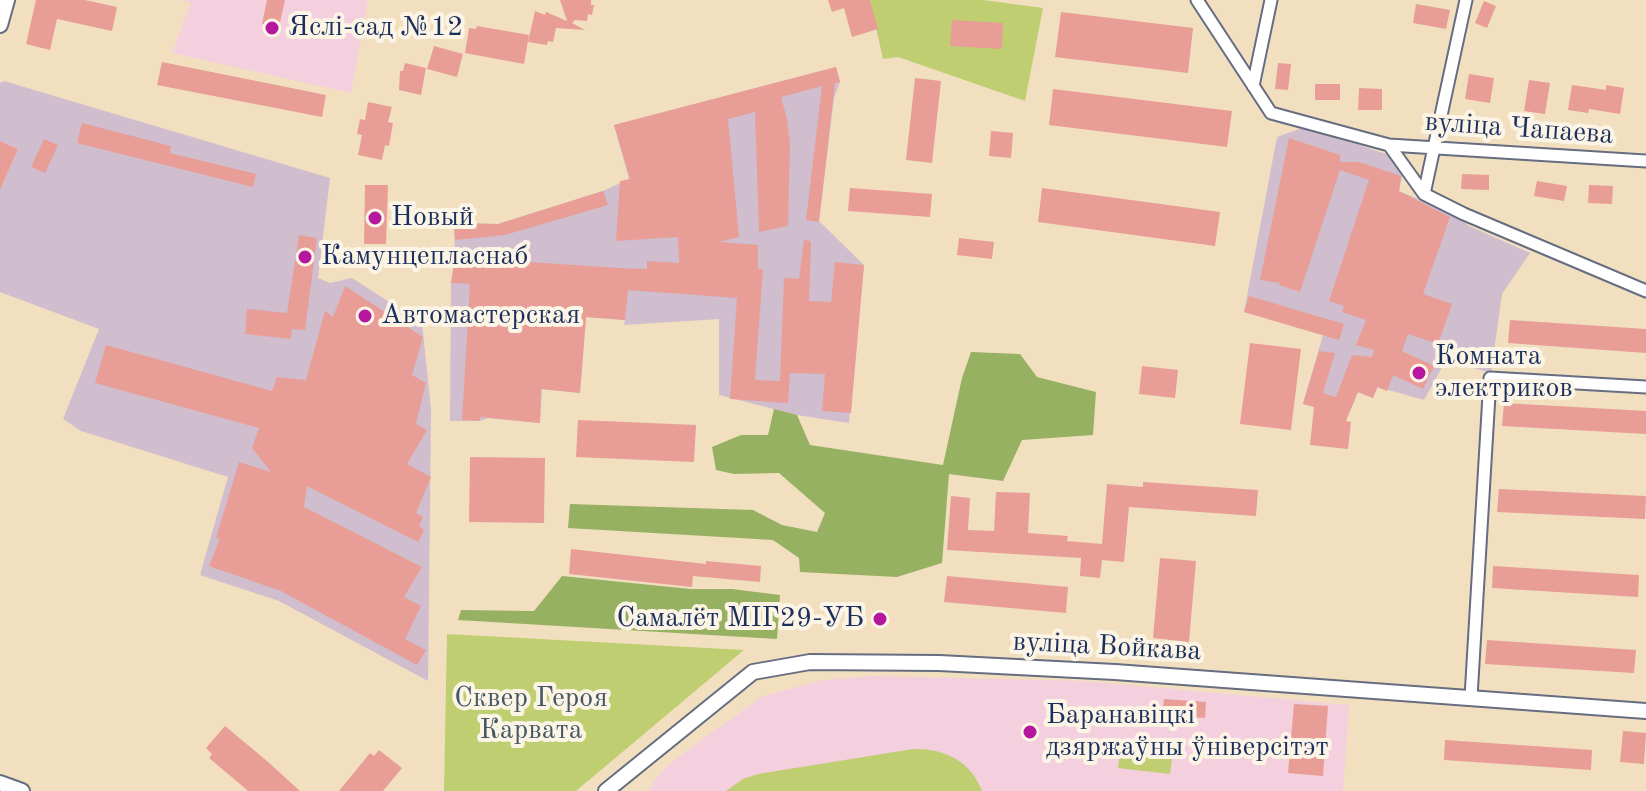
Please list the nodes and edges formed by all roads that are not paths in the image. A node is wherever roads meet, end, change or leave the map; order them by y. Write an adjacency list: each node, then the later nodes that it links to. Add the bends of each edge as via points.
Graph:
1 (7, 0): 5 (main road)
2 (1197, 0): 6 (street, вуліца Чапаева)
3 (1271, 0): 6 (street)
4 (1466, 0): 8 (street)
5 (0, 25)
6 (1253, 86): 7 (street, вуліца Чапаева, via 1271,113)
7 (1389, 145): 8 (street, вуліца Чапаева); 10 (street)
8 (1434, 147): 9 (street, вуліца Чапаева); 10 (street)
9 (1646, 161)
10 (1424, 194): 11 (street)
11 (1646, 291)
12 (1646, 387): 13 (street, via 1490,378)
13 (1471, 697): 14 (main road, вуліца Войкава); 17 (main road, вуліца Войкава, via 1115,672 810,662 753,672)
14 (1646, 711)
15 (0, 783): 16 (main road)
16 (22, 791)
17 (606, 791)

